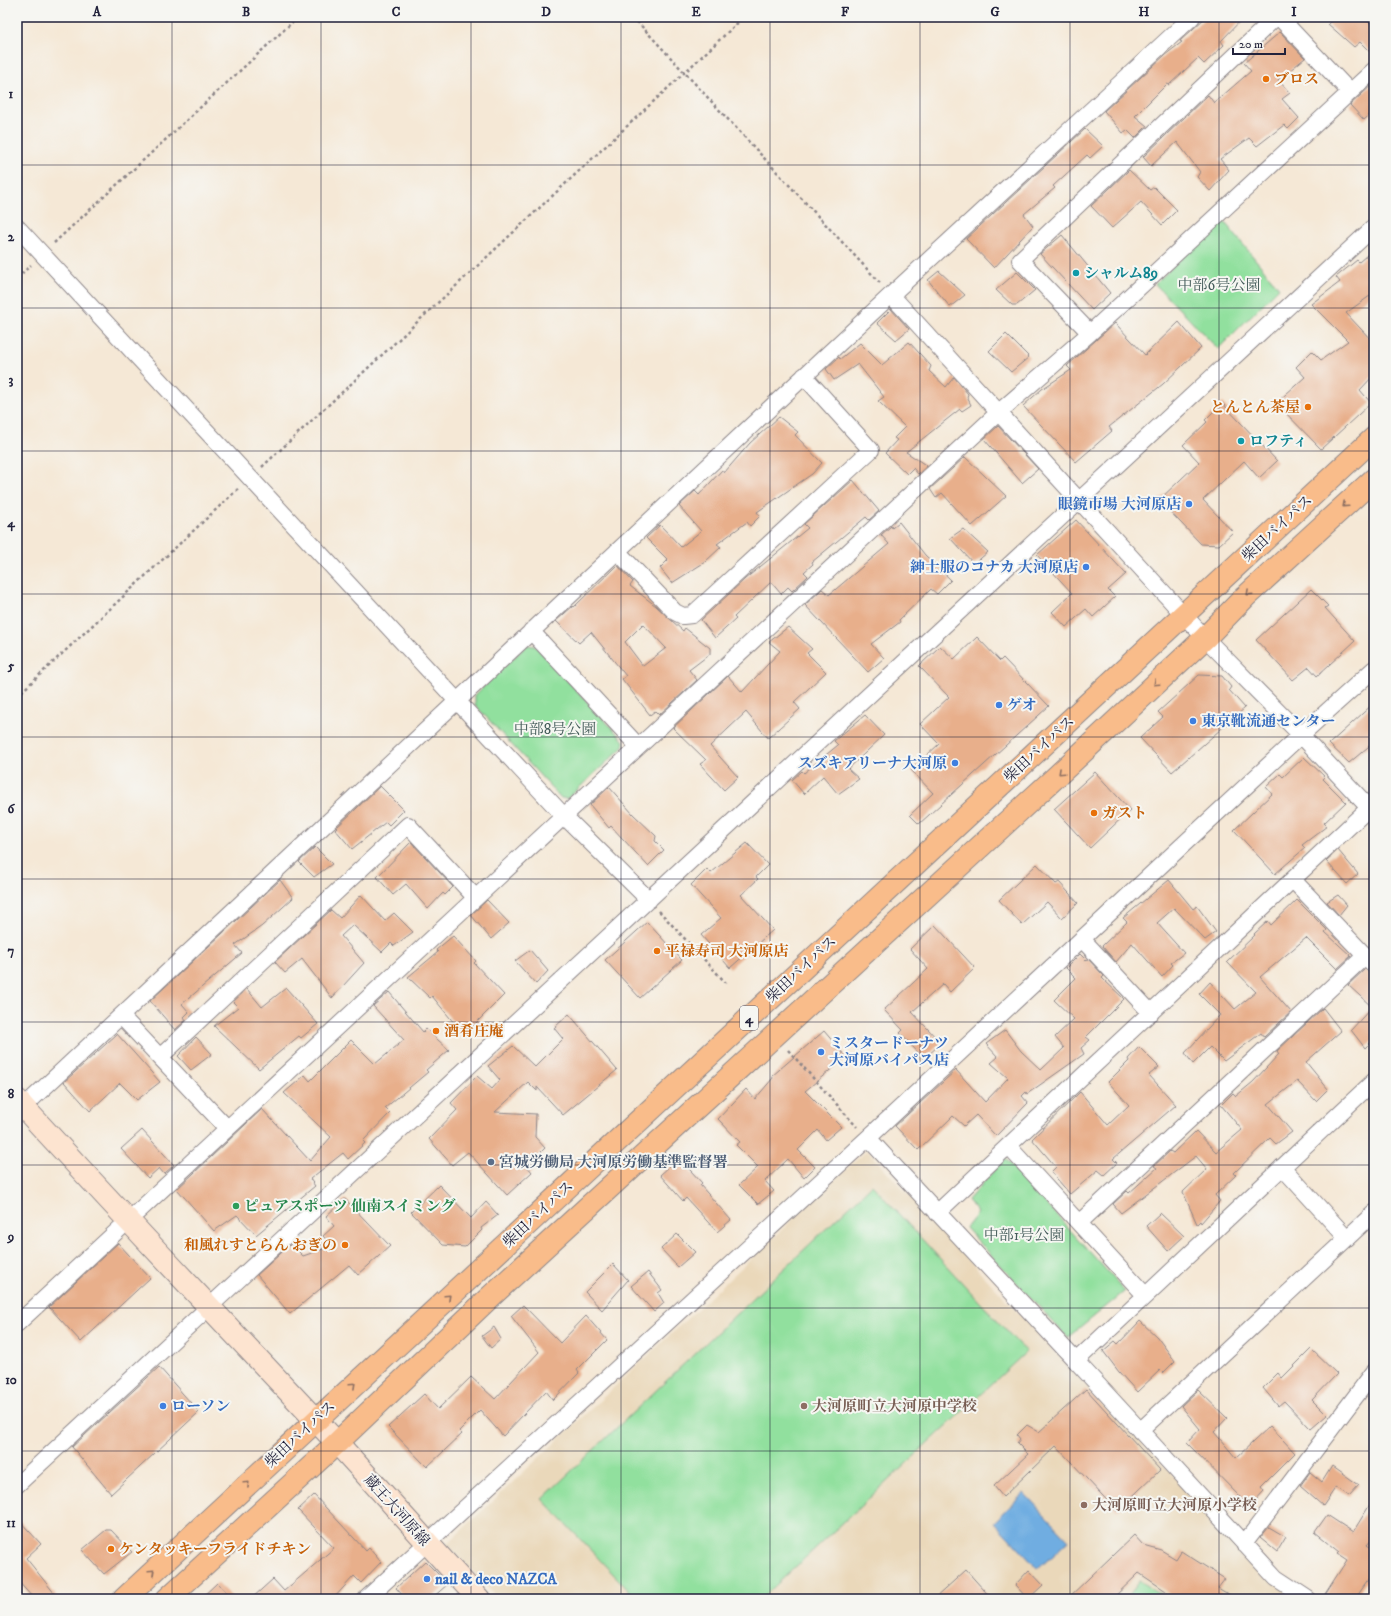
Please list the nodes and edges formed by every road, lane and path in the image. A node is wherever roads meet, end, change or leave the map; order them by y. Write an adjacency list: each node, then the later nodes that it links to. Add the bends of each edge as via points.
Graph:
1 (298, 17): 11 (path)
2 (633, 17): 7 (path)
3 (744, 17): 7 (path)
4 (1192, 17): 12 (street)
5 (1278, 17): 8 (street); 13 (street, via 1020,260)
6 (1374, 70): 8 (street)
7 (685, 73): 12 (path); 17 (path)
8 (1350, 92): 13 (street)
9 (17, 227): 11 (street)
10 (1374, 227): 19 (street)
11 (42, 254): 17 (street)
12 (890, 295): 14 (street); 15 (street)
13 (1090, 333): 15 (street)
14 (804, 376): 20 (street); 20 (street, via 871,450 692,615 683,616 675,612)
15 (998, 413): 19 (street); 28 (street)
16 (1374, 438): 21 (highway, 柴田バイパス / 4)
17 (250, 477): 25 (path); 26 (street)
18 (1374, 479): 23 (highway, 柴田バイパス / 4, one-way to 23, via 1245,597)
19 (1079, 500): 21 (street); 33 (street)
20 (617, 551): 22 (street)
21 (1184, 616): 23 (street); 57 (highway, 柴田バイパス / 4, one-way to 21)
22 (531, 631): 26 (street); 28 (street)
23 (1205, 638): 27 (street); 59 (highway, 柴田バイパス / 4, one-way to 59, via 495,1293)
24 (1374, 669): 27 (street)
25 (17, 696)
26 (458, 700): 30 (street); 38 (street)
27 (1301, 735): 29 (street); 34 (street)
28 (638, 746): 30 (street)
29 (1372, 811): 31 (street)
30 (563, 815): 32 (street); 33 (street)
31 (1293, 880): 35 (street); 37 (street)
32 (475, 897): 40 (street, via 408,825); 43 (street)
33 (649, 900): 36 (path); 53 (street)
34 (1082, 939): 37 (street); 44 (street)
35 (1370, 960): 50 (street)
36 (727, 984)
37 (1151, 1013): 45 (street)
38 (121, 1016): 40 (street); 42 (street)
39 (788, 1050): 44 (path)
40 (160, 1057): 43 (street)
41 (1374, 1081): 46 (street)
42 (19, 1107): 49 (street, 蔵王大河原線)
43 (227, 1128): 49 (street)
44 (868, 1138): 47 (street); 61 (street)
45 (1008, 1146): 47 (street); 50 (street)
46 (1282, 1167): 51 (street); 52 (street)
47 (937, 1213): 55 (street)
48 (1374, 1213): 51 (street)
49 (129, 1220): 53 (street, 蔵王大河原線); 54 (street)
50 (1079, 1223): 52 (street)
51 (1347, 1238): 58 (street)
52 (1145, 1295): 55 (street)
53 (208, 1307): 57 (street, 蔵王大河原線); 60 (street)
54 (20, 1314)
55 (1076, 1362): 58 (street)
56 (1374, 1372): 62 (street)
57 (315, 1421): 59 (street, 蔵王大河原線); 63 (highway, 柴田バイパス / 4, one-way to 57)
58 (1140, 1431): 62 (street)
59 (337, 1443): 61 (street, 蔵王大河原線); 64 (highway, 柴田バイパス / 4)
60 (17, 1485)
61 (426, 1543): 65 (street); 66 (street, 蔵王大河原線)
62 (1244, 1544): 67 (street, via 1276,1578)
63 (124, 1599)
64 (167, 1599)
65 (366, 1599)
66 (479, 1599)
67 (1308, 1599)

